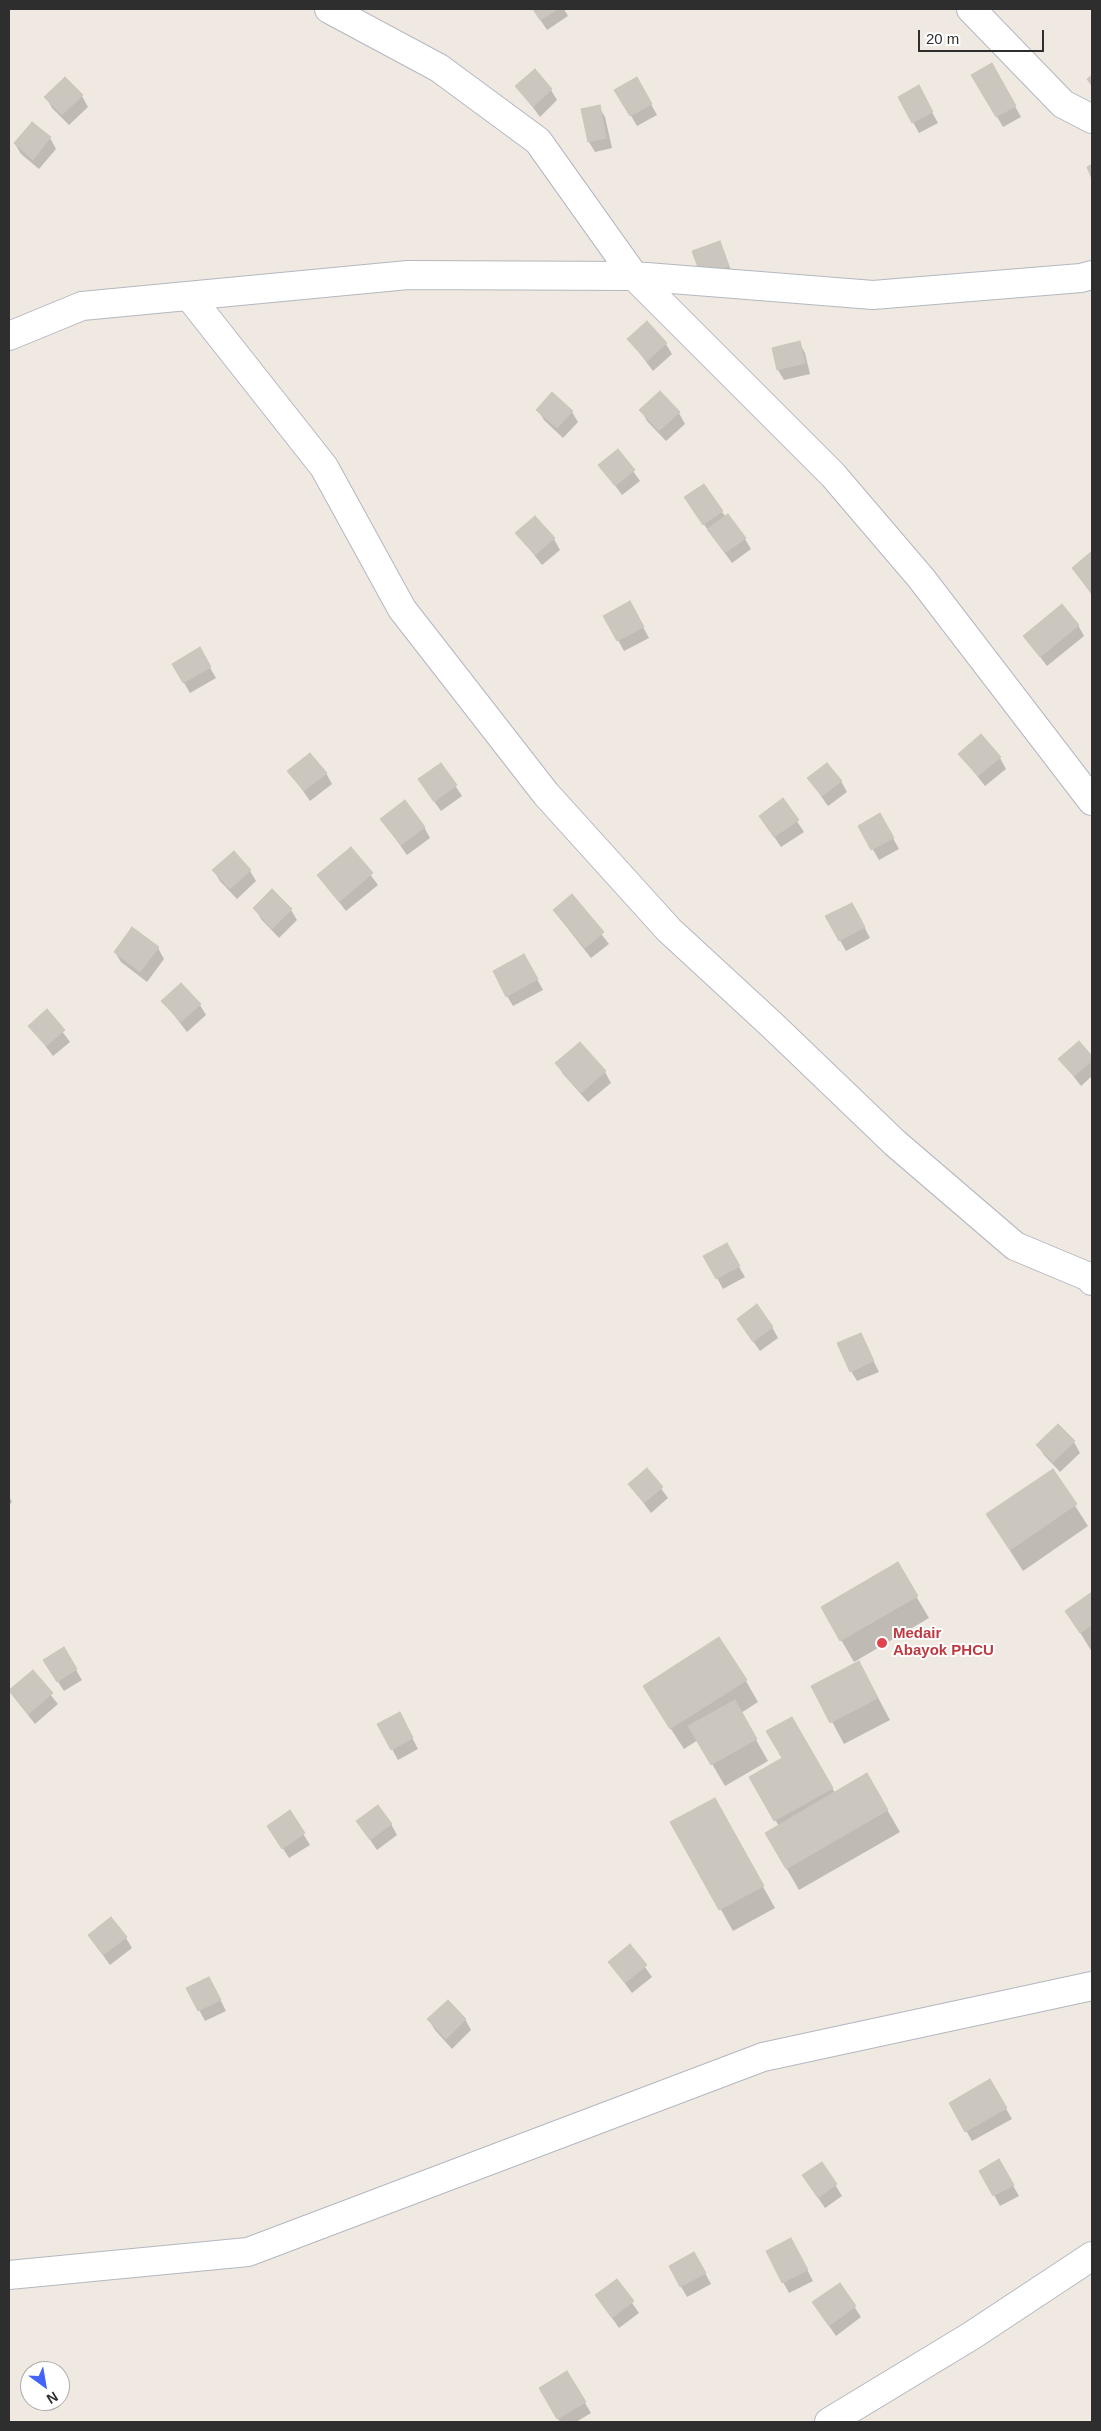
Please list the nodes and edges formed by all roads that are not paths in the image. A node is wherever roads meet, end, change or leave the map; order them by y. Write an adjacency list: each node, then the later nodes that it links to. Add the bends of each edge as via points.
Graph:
1 (329, 9): 5 (street, via 439,68 538,141)
2 (971, 9): 3 (street, via 1063,104)
3 (1092, 120)
4 (1092, 275): 5 (street, via 873,295)
5 (634, 276): 6 (street, via 408,275); 8 (street, via 833,475 921,578)
6 (189, 296): 7 (street, via 82,306); 9 (street, via 324,467 402,609 546,794 669,930 895,1143 1015,1246)
7 (9, 336)
8 (1092, 801)
9 (1091, 1277)
10 (1092, 1986): 12 (street, via 763,2057 248,2252)
11 (1092, 2256): 13 (street, via 971,2336)
12 (9, 2275)
13 (829, 2422)

